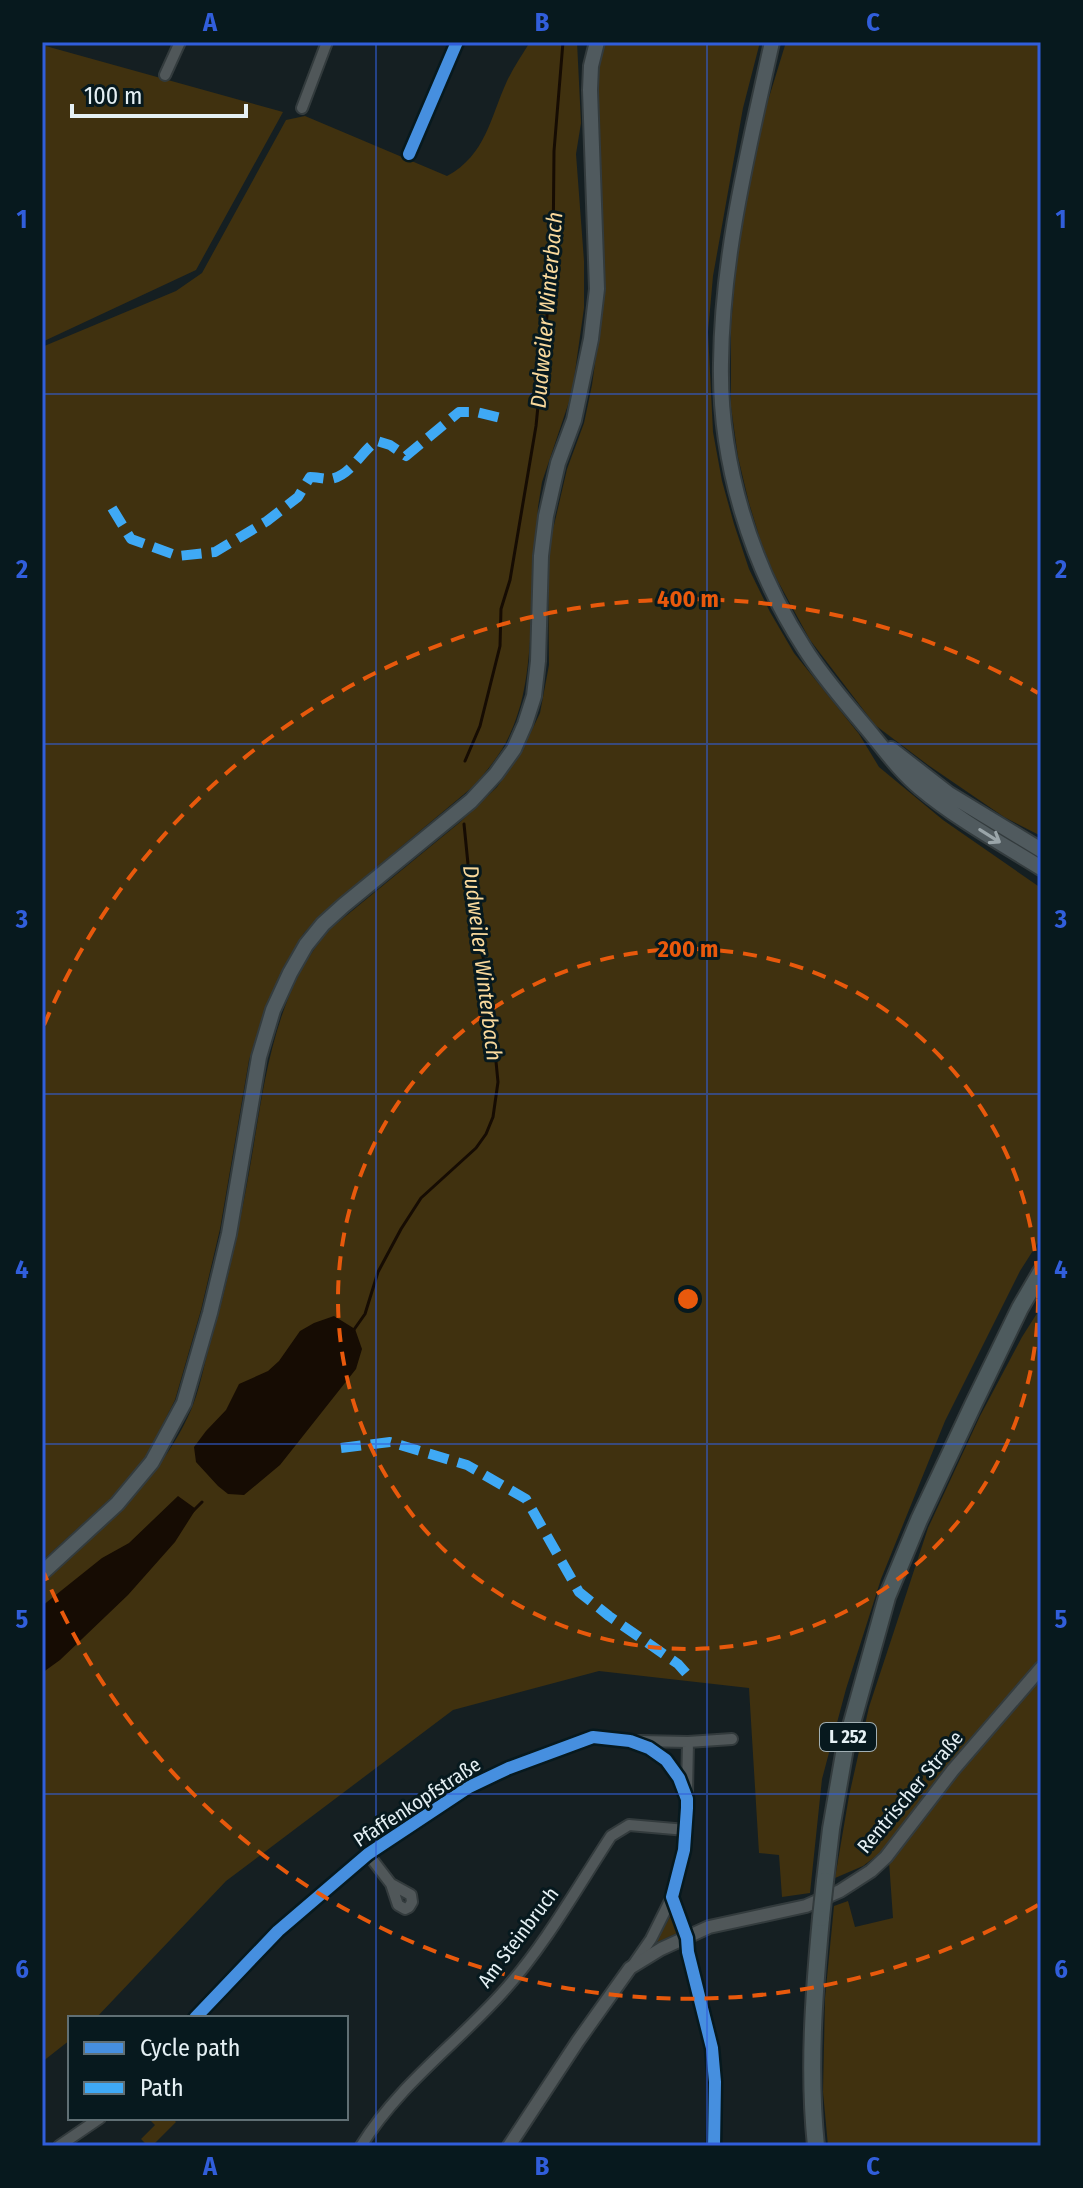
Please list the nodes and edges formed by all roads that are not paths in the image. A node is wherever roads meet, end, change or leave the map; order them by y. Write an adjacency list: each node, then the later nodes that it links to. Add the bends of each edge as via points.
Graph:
1 (180, 42): 6 (street)
2 (327, 42): 7 (street)
3 (457, 42): 8 (street)
4 (597, 42): 15 (main road, via 590,90 597,289 574,420 546,516 538,661 525,724 514,749 471,801 334,915 298,959 273,1010 259,1057 229,1234 184,1403 144,1473)
5 (774, 42): 9 (main road, via 731,237 724,295 722,399 729,454 739,505 768,582 805,650)
6 (165, 75)
7 (302, 108)
8 (409, 154)
9 (869, 731): 10 (main road, via 949,794); 11 (main road, one-way to 11, via 921,789)
10 (1041, 848)
11 (1041, 868)
12 (1041, 1272): 14 (highway, L 252)
13 (1041, 1287): 14 (highway, L 252)
14 (1005, 1340): 33 (highway, L 252, bridge, via 887,1597 845,1748 815,1978)
15 (42, 1573)
16 (1041, 1668): 25 (street, Rentrischer Straße, via 871,1871 806,1906 709,1927)
17 (732, 1739): 19 (street, Pfaffenkopfstraße)
18 (630, 1741): 19 (street, Pfaffenkopfstraße); 20 (street, Pfaffenkopfstraße, via 666,1760); 22 (street, Pfaffenkopfstraße, via 593,1737 509,1768 469,1787)
19 (688, 1742): 20 (street, Pfaffenkopfstraße)
20 (687, 1799): 21 (street, Pfaffenkopfstraße)
21 (686, 1830): 24 (street, Pfaffenkopfstraße); 30 (street, Am Steinbruch, via 629,1825 611,1836 522,1969 421,2071)
22 (368, 1854): 23 (street, Pfaffenkopfstraße); 27 (street, Pfaffenkopfstraße, via 278,1931)
23 (391, 1884)
24 (672, 1897): 25 (street); 26 (street, Pfaffenkopfstraße)
25 (687, 1938): 26 (street, Rentrischer Straße); 32 (street, via 712,2048)
26 (630, 1968): 31 (street, Rentrischer Straße)
27 (197, 2016)
28 (97, 2120): 29 (street)
29 (63, 2145)
30 (361, 2146)
31 (509, 2146)
32 (714, 2146)
33 (816, 2146)

